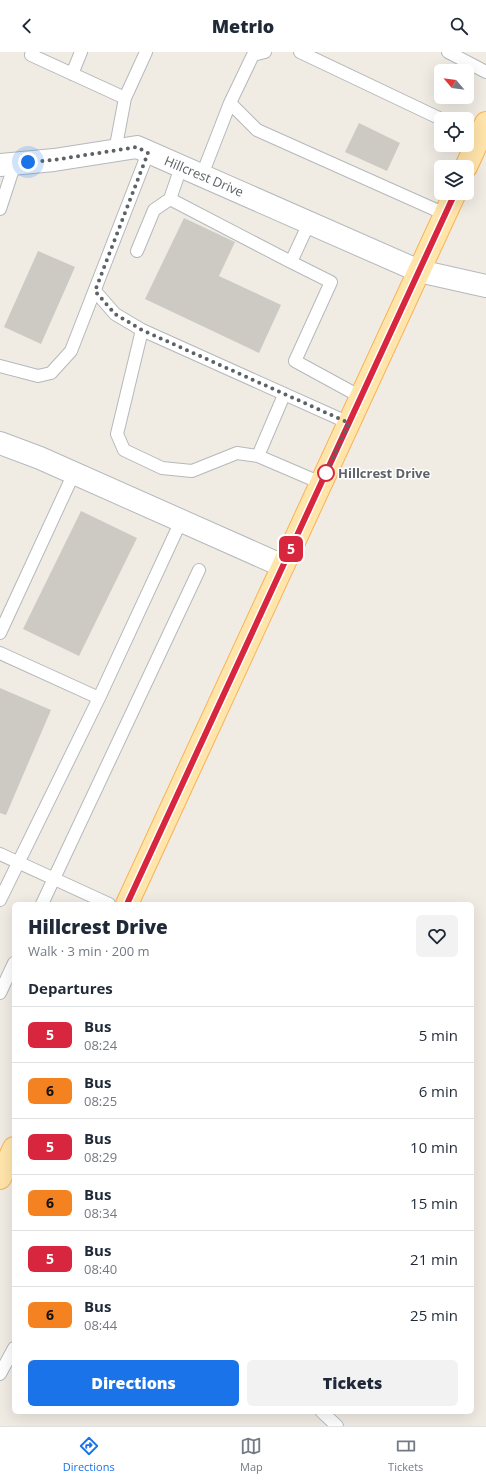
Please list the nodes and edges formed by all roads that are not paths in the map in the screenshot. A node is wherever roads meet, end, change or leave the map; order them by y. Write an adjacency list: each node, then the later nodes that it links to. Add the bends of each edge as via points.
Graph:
1 (32, 52): 8 (lane, via 30,55)
2 (81, 52): 8 (lane)
3 (146, 52): 9 (lane)
4 (265, 52): 10 (lane, via 254,55)
5 (300, 52): 11 (lane)
6 (448, 52): 7 (lane)
7 (486, 72)
8 (72, 74): 9 (lane)
9 (125, 98): 13 (lane)
10 (230, 103): 18 (lane); 22 (lane, via 257,130)
11 (434, 116)
12 (477, 131): 15 (main road)
13 (115, 151): 14 (street, Hillcrest Drive, via 137,147); 16 (street, Hillcrest Drive)
14 (148, 153): 17 (street, Hillcrest Drive); 28 (lane)
15 (468, 160)
16 (8, 164): 21 (lane)
17 (181, 167): 18 (street, Hillcrest Drive); 19 (lane)
18 (202, 176): 23 (street, Hillcrest Drive)
19 (170, 199): 24 (lane, via 154,210); 25 (lane)
20 (451, 200): 22 (main road)
21 (0, 209)
22 (445, 214): 26 (main road)
23 (309, 223): 25 (lane); 26 (street, Hillcrest Drive)
24 (137, 252)
25 (291, 262): 32 (lane, via 331,282 295,361)
26 (419, 271): 27 (street, Hillcrest Drive); 32 (main road)
27 (486, 286)
28 (95, 291): 29 (lane, via 115,314); 30 (lane, via 71,351 52,373 38,376)
29 (142, 330): 31 (lane); 35 (lane, via 117,434 124,450 162,468 192,471 237,453)
30 (0, 366)
31 (284, 395): 33 (lane); 35 (lane)
32 (361, 397): 33 (main road)
33 (349, 423): 37 (main road)
34 (0, 443): 36 (street)
35 (258, 456): 37 (lane)
36 (74, 473): 38 (street); 41 (lane)
37 (321, 483): 39 (main road)
38 (181, 521): 39 (street); 43 (lane)
39 (282, 566): 50 (main road)
40 (199, 570): 46 (lane)
41 (0, 633)
42 (0, 653): 43 (lane)
43 (99, 698): 45 (lane)
44 (0, 854): 45 (lane)
45 (18, 862): 46 (lane); 47 (lane)
46 (53, 879): 48 (lane); 49 (lane)
47 (0, 899)
48 (43, 902)
49 (105, 902)
50 (128, 902)
51 (12, 967): 52 (lane)
52 (0, 993)
53 (12, 1152): 54 (main road)
54 (0, 1178)
55 (12, 1352): 56 (lane)
56 (0, 1374)
57 (324, 1414): 58 (lane)
58 (337, 1426)

